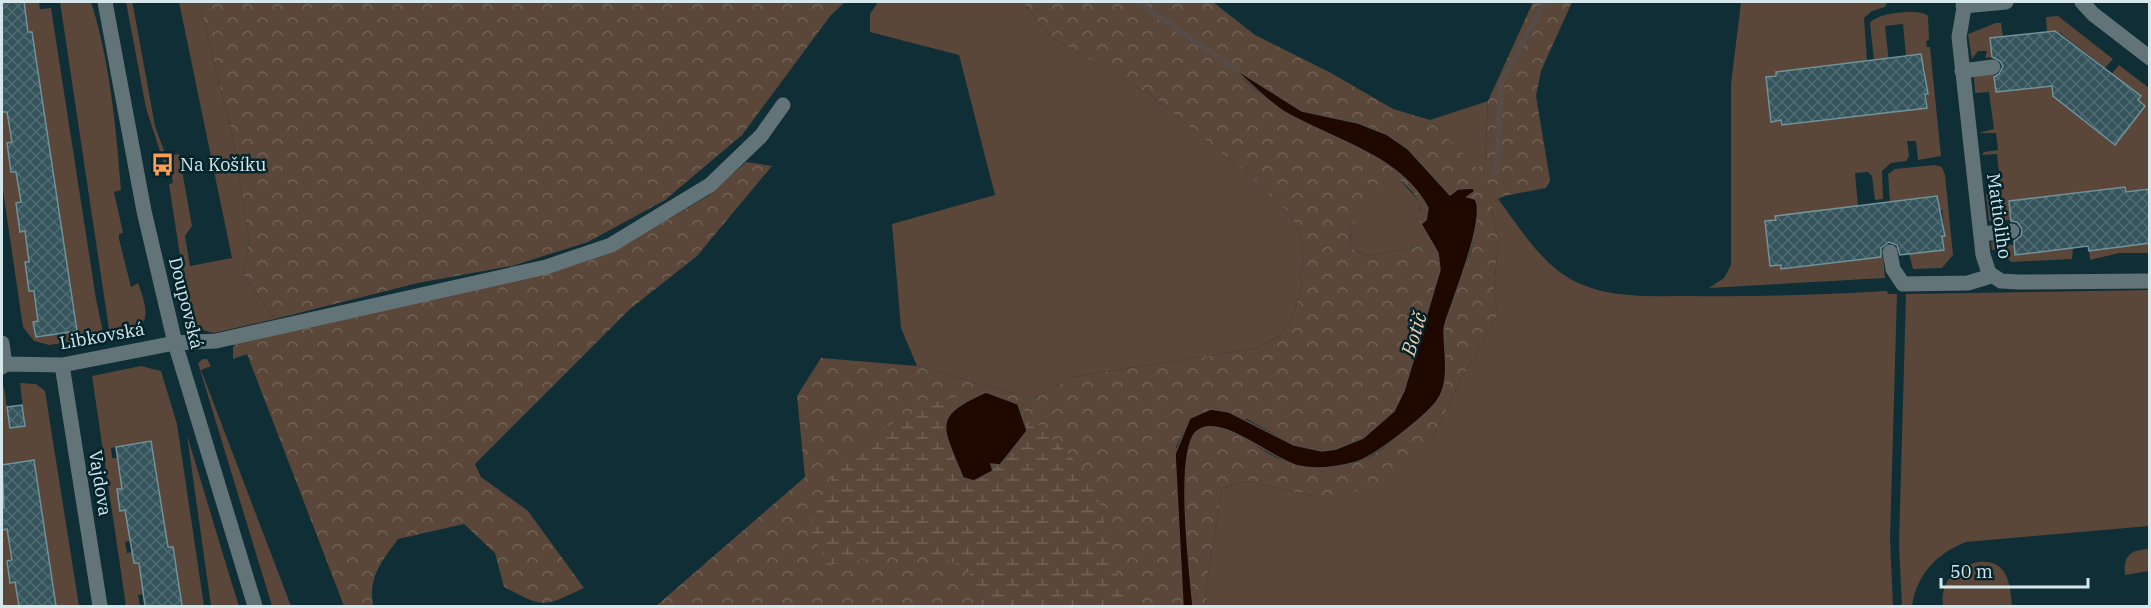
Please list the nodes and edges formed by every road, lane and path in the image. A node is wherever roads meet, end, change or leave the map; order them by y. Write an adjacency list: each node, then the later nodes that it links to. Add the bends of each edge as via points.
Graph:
1 (105, 2): 15 (street, Doupovská, via 144,212)
2 (2006, 2): 4 (street)
3 (2082, 2): 5 (street)
4 (1964, 4): 7 (street, Mattioliho, via 1958,29)
5 (2150, 58)
6 (1993, 68): 7 (street)
7 (1962, 71): 10 (street, Mattioliho)
8 (783, 105): 15 (street, Libkovská, via 761,136 710,184 611,245 546,267 216,341)
9 (2012, 231): 10 (street)
10 (1981, 234): 12 (street, Mattioliho, via 1984,262)
11 (1890, 252): 12 (street, via 1893,269 1903,284 1968,283)
12 (1991, 276): 13 (street, Mattioliho, via 2018,282)
13 (2150, 281)
14 (2, 343): 16 (street)
15 (175, 343): 17 (street, Libkovská); 19 (street, Doupovská)
16 (3, 365): 17 (street, Libkovská)
17 (62, 365): 18 (street, Vajdova)
18 (100, 606)
19 (255, 606)

